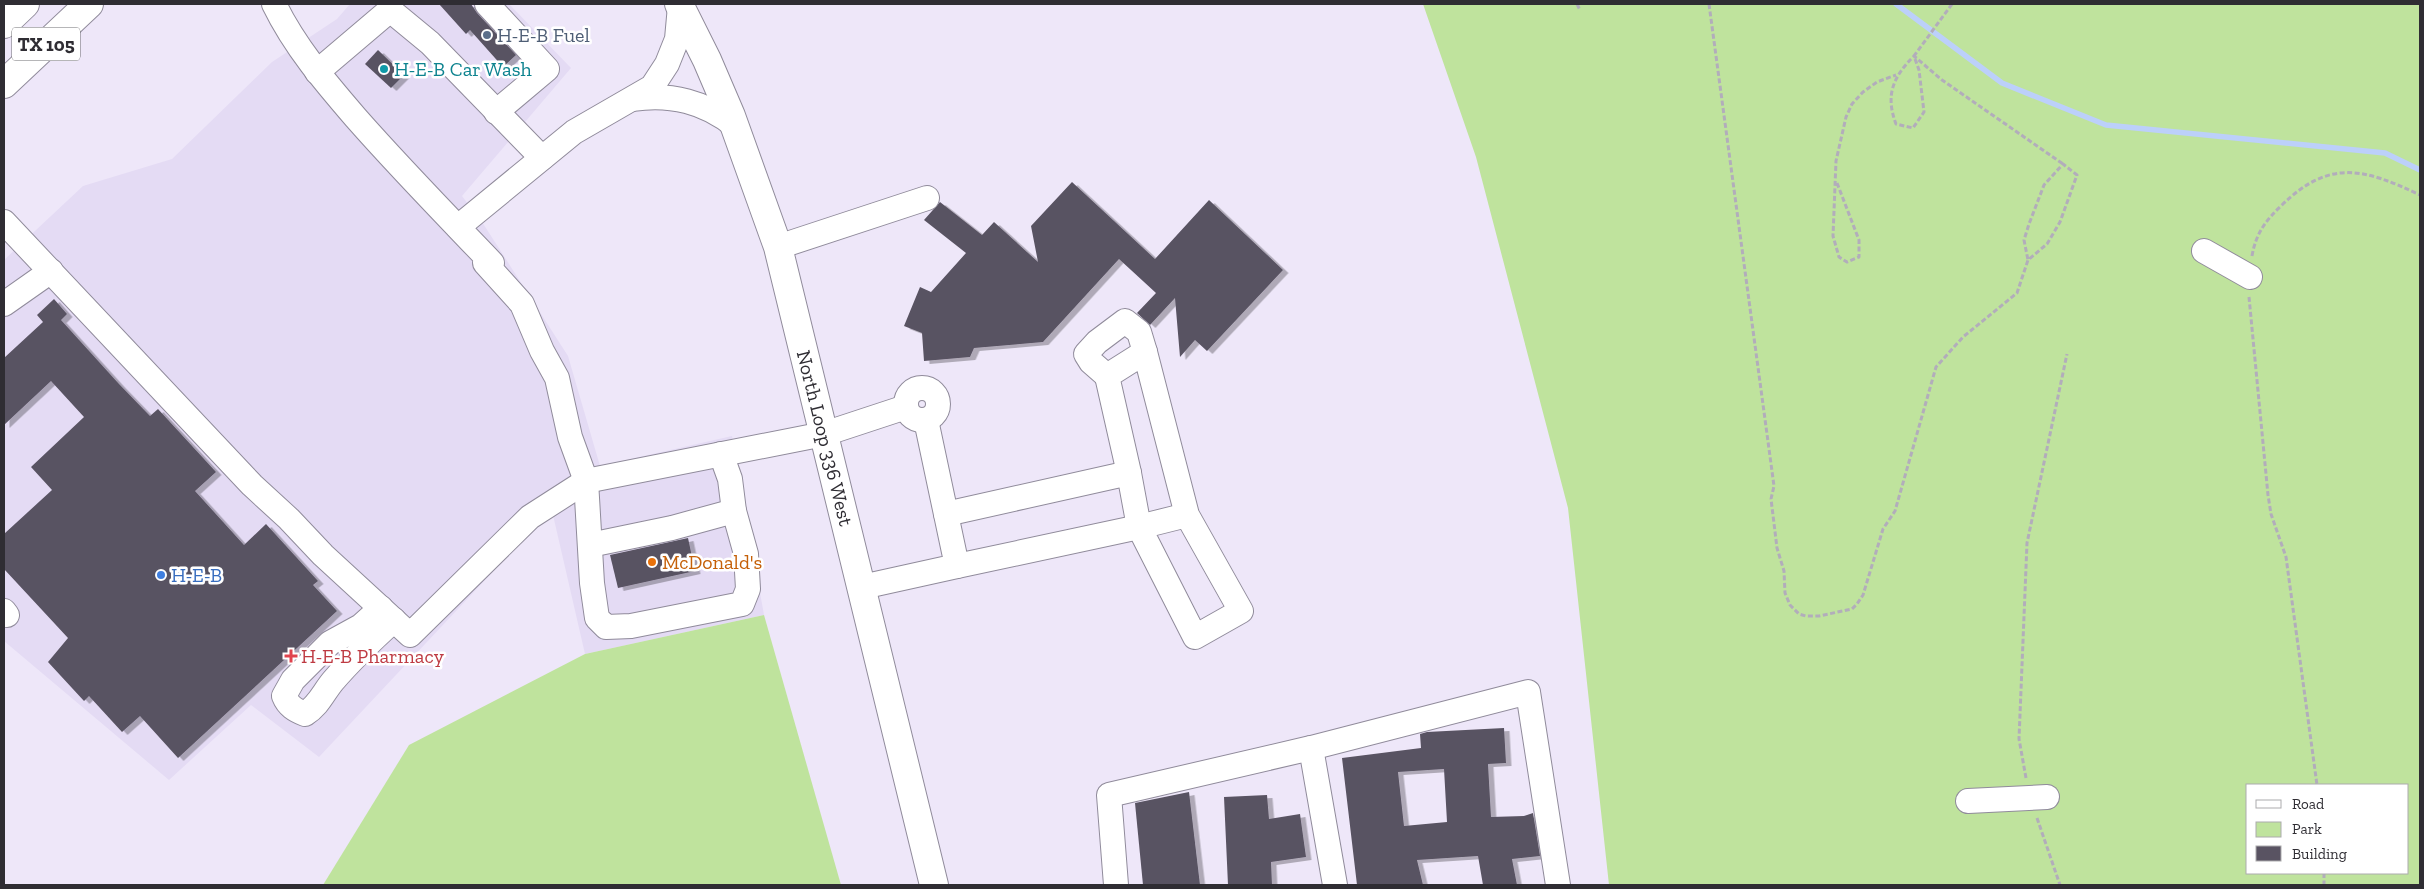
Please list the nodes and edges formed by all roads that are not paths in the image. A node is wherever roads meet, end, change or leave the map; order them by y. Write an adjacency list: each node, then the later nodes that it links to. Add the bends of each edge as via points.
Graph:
1 (25, 4): 7 (main road, TX 105)
2 (88, 4): 9 (main road, TX 105)
3 (274, 4): 8 (lane, via 303,55)
4 (487, 4): 11 (lane, via 547,69)
5 (679, 5): 10 (lane, via 677,39 667,64 652,87); 12 (main road, North Loop 336 West)
6 (391, 7): 8 (lane); 11 (lane)
7 (4, 24)
8 (317, 72): 16 (lane)
9 (4, 84)
10 (633, 99): 12 (lane, via 654,96 685,100 720,113); 13 (lane, via 574,132)
11 (496, 112): 13 (lane)
12 (735, 126): 17 (main road, North Loop 336 West)
13 (542, 158): 16 (lane)
14 (927, 198): 17 (lane)
15 (4, 222): 19 (lane)
16 (458, 227): 29 (lane, via 492,263 485,263 522,304 556,378 570,437)
17 (778, 247): 26 (main road, North Loop 336 West)
18 (2204, 251): 20 (lane)
19 (51, 271): 21 (lane); 29 (lane, via 252,485 410,635 530,517)
20 (2250, 277)
21 (4, 304)
22 (1145, 352): 23 (lane); 23 (lane, via 1139,332 1125,321 1096,342 1086,354); 32 (lane)
23 (1107, 376): 28 (lane)
24 (906, 407): 25 (lane, via 913,418); 25 (lane, via 908,394 919,387 932,389 939,400 937,413); 26 (lane)
25 (926, 420): 31 (lane)
26 (824, 434): 27 (lane); 36 (main road, North Loop 336 West)
27 (721, 454): 29 (lane); 30 (lane, via 730,479)
28 (1129, 473): 31 (lane); 33 (lane)
29 (586, 481): 34 (lane)
30 (734, 511): 34 (lane); 34 (lane, via 746,554 748,589 742,604 631,626 606,627 597,618)
31 (946, 514): 35 (lane)
32 (1187, 515): 33 (lane); 33 (lane, via 1241,612 1195,637)
33 (1138, 527): 35 (lane)
34 (590, 545)
35 (957, 566): 36 (lane)
36 (862, 587): 40 (main road, North Loop 336 West)
37 (1311, 748): 41 (lane, via 1109,794); 42 (lane); 43 (lane, via 1528,692)
38 (2038, 798): 39 (lane)
39 (1968, 801)
40 (934, 885)
41 (1116, 885)
42 (1335, 885)
43 (1558, 885)

